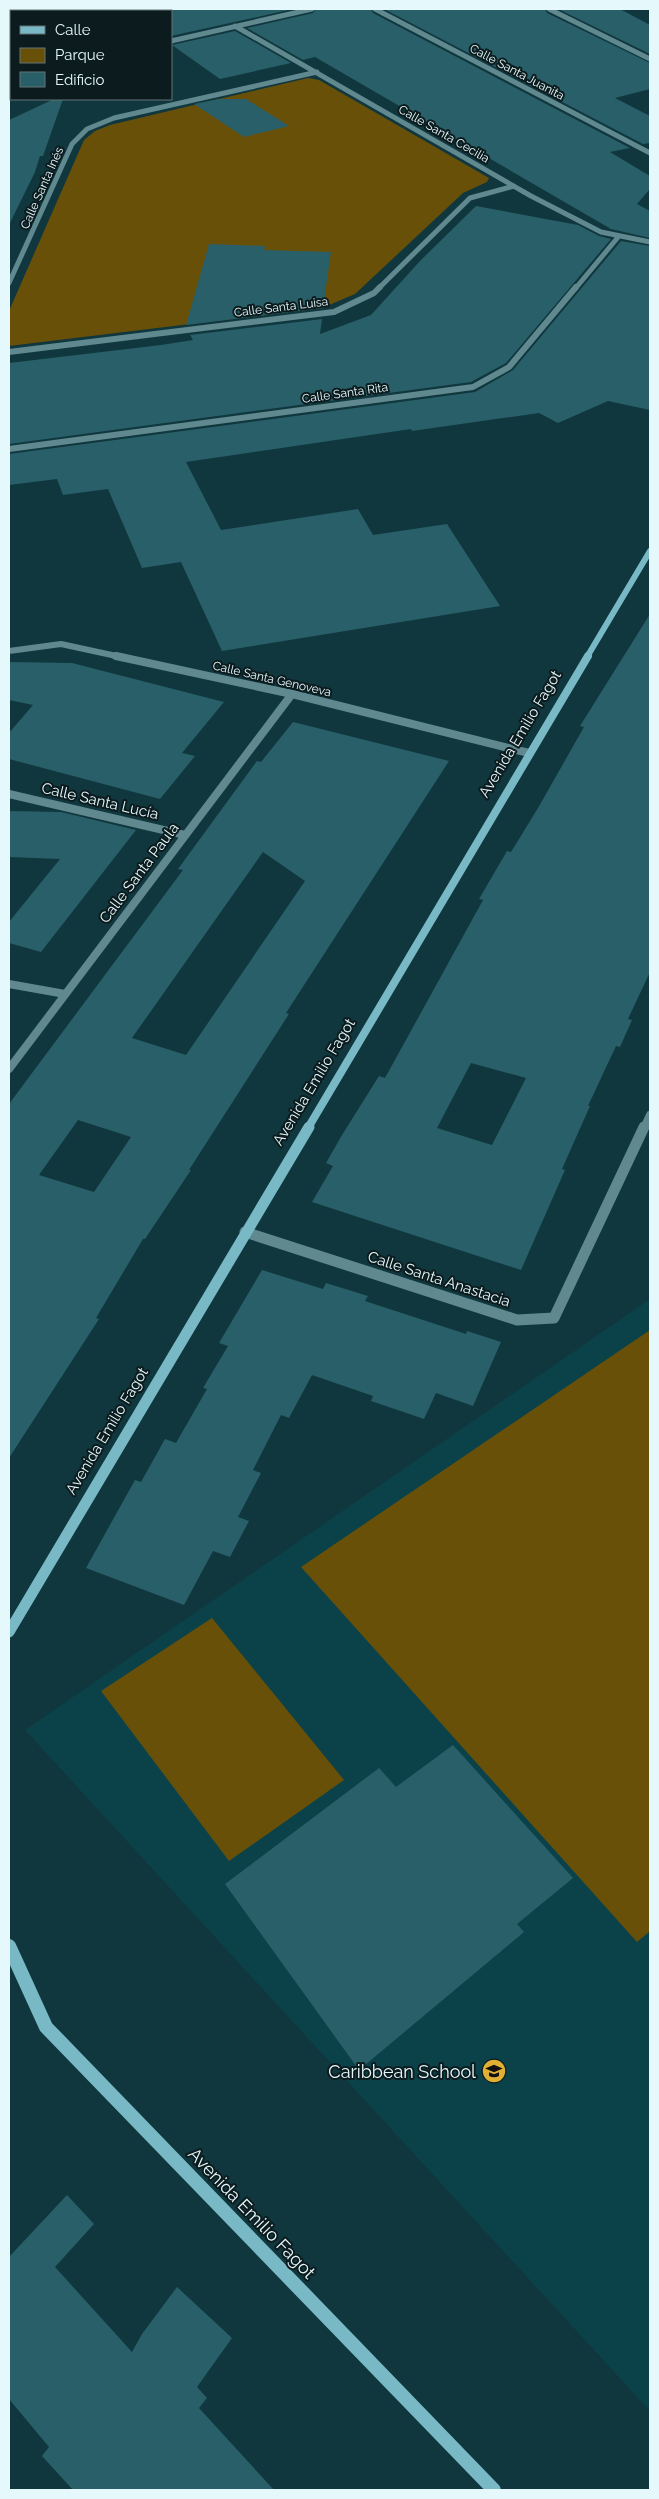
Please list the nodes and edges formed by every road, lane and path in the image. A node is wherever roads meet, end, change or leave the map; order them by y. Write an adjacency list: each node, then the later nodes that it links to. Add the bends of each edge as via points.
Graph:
1 (312, 9): 4 (street)
2 (375, 9): 8 (street, Calle Santa Juanita)
3 (549, 9): 6 (street)
4 (236, 26): 5 (street); 7 (street, Calle Santa Cecilia)
5 (172, 41)
6 (650, 59)
7 (317, 72): 9 (street, Calle Santa Cecilia); 12 (street, Calle Santa Inés, via 114,118 87,129 72,144)
8 (650, 153)
9 (514, 186): 10 (street, Calle Santa Cecilia, via 601,232); 13 (street, Calle Santa Luisa, via 470,198 374,293 334,312)
10 (619, 236): 11 (street, Calle Santa Cecilia); 14 (street, Calle Santa Rita, via 510,367 473,387)
11 (650, 242)
12 (9, 283)
13 (9, 352)
14 (9, 449)
15 (650, 551): 18 (street, Avenida Emilio Fagot)
16 (9, 651): 17 (street, Calle Santa Genoveva, via 61,644)
17 (292, 694): 18 (street, Calle Santa Genoveva); 20 (street, Calle Santa Paula)
18 (529, 753): 25 (street, Avenida Emilio Fagot)
19 (9, 794): 20 (street, Calle Santa Lucía)
20 (185, 835): 22 (street, Calle Santa Paula)
21 (9, 984): 22 (street)
22 (65, 994): 23 (street, Calle Santa Paula)
23 (9, 1069)
24 (650, 1115): 25 (street, Calle Santa Anastacia, via 554,1318 517,1320)
25 (246, 1232): 26 (street, Avenida Emilio Fagot)
26 (9, 1632)
27 (9, 1946): 28 (street, Avenida Emilio Fagot, via 46,2027)
28 (494, 2490)

